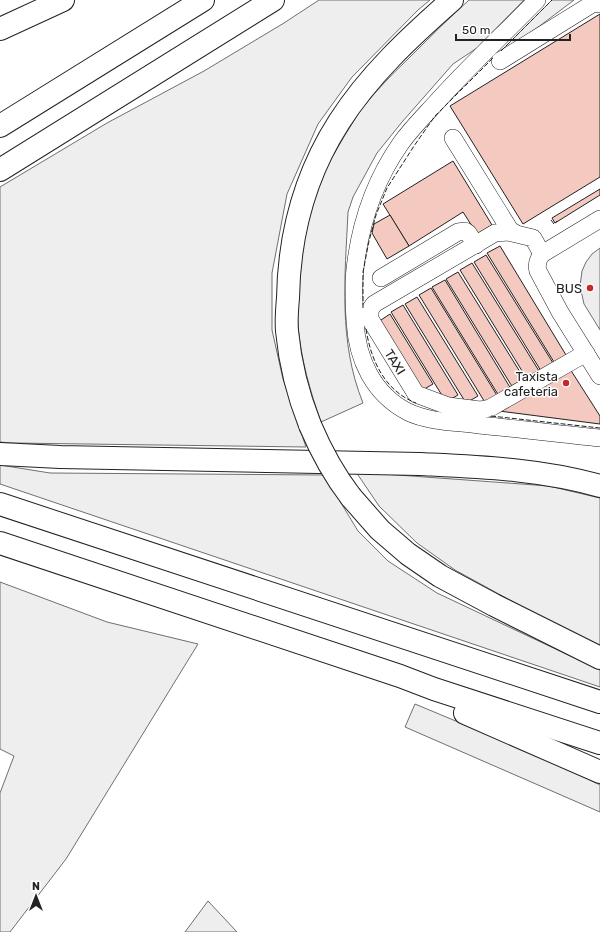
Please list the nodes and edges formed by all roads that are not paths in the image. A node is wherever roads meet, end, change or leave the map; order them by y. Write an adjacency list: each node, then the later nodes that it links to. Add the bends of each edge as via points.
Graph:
1 (63, 0): 7 (highway)
2 (203, 0): 9 (highway)
3 (273, 0): 11 (highway)
4 (452, 0): 24 (highway, bridge, via 381,67 357,97 338,123 307,185 290,256 287,329 291,360 302,405 330,468 380,530 408,554 440,576)
5 (537, 0): 19 (street, via 448,89 416,125 391,159 373,196 361,233 355,270 356,328 360,352 378,389 410,413 452,422)
6 (600, 4): 8 (street, via 592,4)
7 (0, 29)
8 (500, 61)
9 (0, 126)
10 (453, 138): 13 (street, via 510,230)
11 (0, 170)
12 (600, 219): 15 (street)
13 (515, 233): 14 (street, TAXI, via 496,233); 15 (street, via 533,238)
14 (476, 244): 16 (street, via 465,231 458,232); 17 (street, TAXI, via 374,304 370,310 372,324 416,394 448,406 480,410 490,408)
15 (542, 254): 17 (street, via 537,261 538,271)
16 (381, 278)
17 (586, 352): 18 (street)
18 (600, 376)
19 (600, 438)
20 (0, 454): 21 (highway, via 467,466 517,470)
21 (600, 486)
22 (0, 504): 26 (highway)
23 (0, 543): 25 (highway, via 400,676)
24 (600, 658)
25 (434, 690): 27 (highway); 28 (highway, via 451,707)
26 (600, 702)
27 (600, 743)
28 (600, 772)

